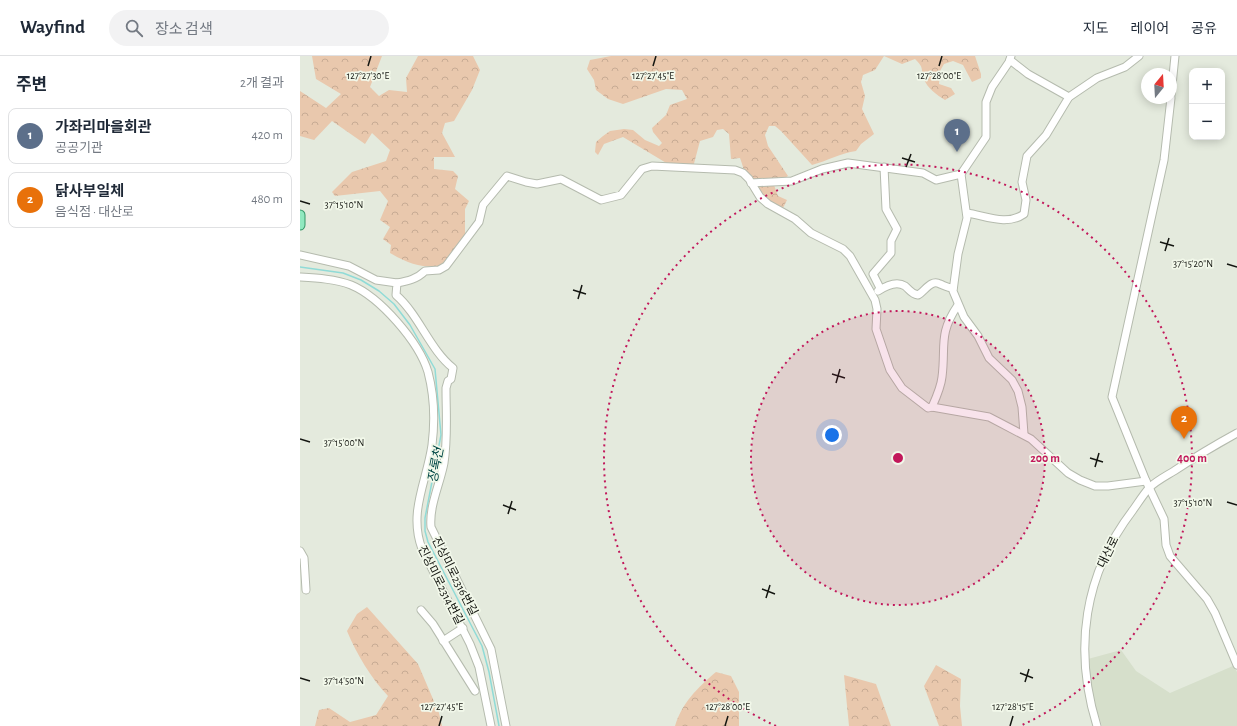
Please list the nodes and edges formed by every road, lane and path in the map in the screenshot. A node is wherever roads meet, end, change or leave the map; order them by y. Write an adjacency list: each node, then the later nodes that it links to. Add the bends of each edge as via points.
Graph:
1 (1139, 56): 5 (street, via 1118,70 1097,78)
2 (1175, 56): 4 (street)
3 (1011, 58): 5 (street, via 1043,83); 8 (street, via 986,102 986,137)
4 (1174, 68)
5 (1069, 97): 10 (street, via 1046,135 1027,156 1022,182 1026,200 1024,214 1018,218 999,220)
6 (1170, 104): 23 (street, via 1164,160 1112,397)
7 (884, 167): 8 (street, via 923,173 936,180); 9 (street, via 848,163 822,169 792,181); 16 (street, via 886,209 897,229 891,241 891,253 873,274)
8 (961, 174): 10 (street)
9 (751, 183): 15 (street, via 743,173 735,170 652,166 642,169 621,195 601,200 561,179 537,184 507,176 483,205 479,222 446,266 439,270 425,271 410,281); 18 (street, via 760,198 768,204 795,219 811,233 843,249 850,256)
10 (967, 212): 17 (street)
11 (300, 215): 12 (main road)
12 (300, 225)
13 (300, 255): 15 (street, via 350,266 376,280)
14 (300, 277): 27 (street, 진상미로2314번길, via 342,282 369,295 391,315 424,363 432,398 433,434 429,463 416,514 416,532)
15 (397, 283): 32 (street, 진상미로2316번길, via 396,295 453,368 446,388 447,440 444,464 431,516 431,527 491,649)
16 (880, 288): 17 (street, via 899,284 918,295 933,282); 18 (street)
17 (953, 288): 19 (street)
18 (872, 294): 20 (street, via 877,309 876,329 890,370 902,388 928,408)
19 (958, 304): 20 (street, via 943,337 942,379); 22 (street, via 989,358 1012,380 1018,391)
20 (932, 407): 22 (street, via 989,417)
21 (1237, 433): 23 (street, 대산로)
22 (1024, 434): 23 (street, via 1068,473 1080,480 1095,486)
23 (1148, 485): 29 (street, via 1164,518 1166,545 1170,556 1207,599); 33 (street, 대산로, via 1107,549 1089,606 1085,673)
24 (300, 551): 25 (street, via 305,566)
25 (306, 590)
26 (421, 610): 28 (street)
27 (463, 628): 28 (street); 31 (street, 진상미로2314번길, via 479,667)
28 (443, 641): 30 (street)
29 (1237, 665)
30 (475, 691)
31 (491, 726)
32 (506, 726)
33 (1097, 726)

